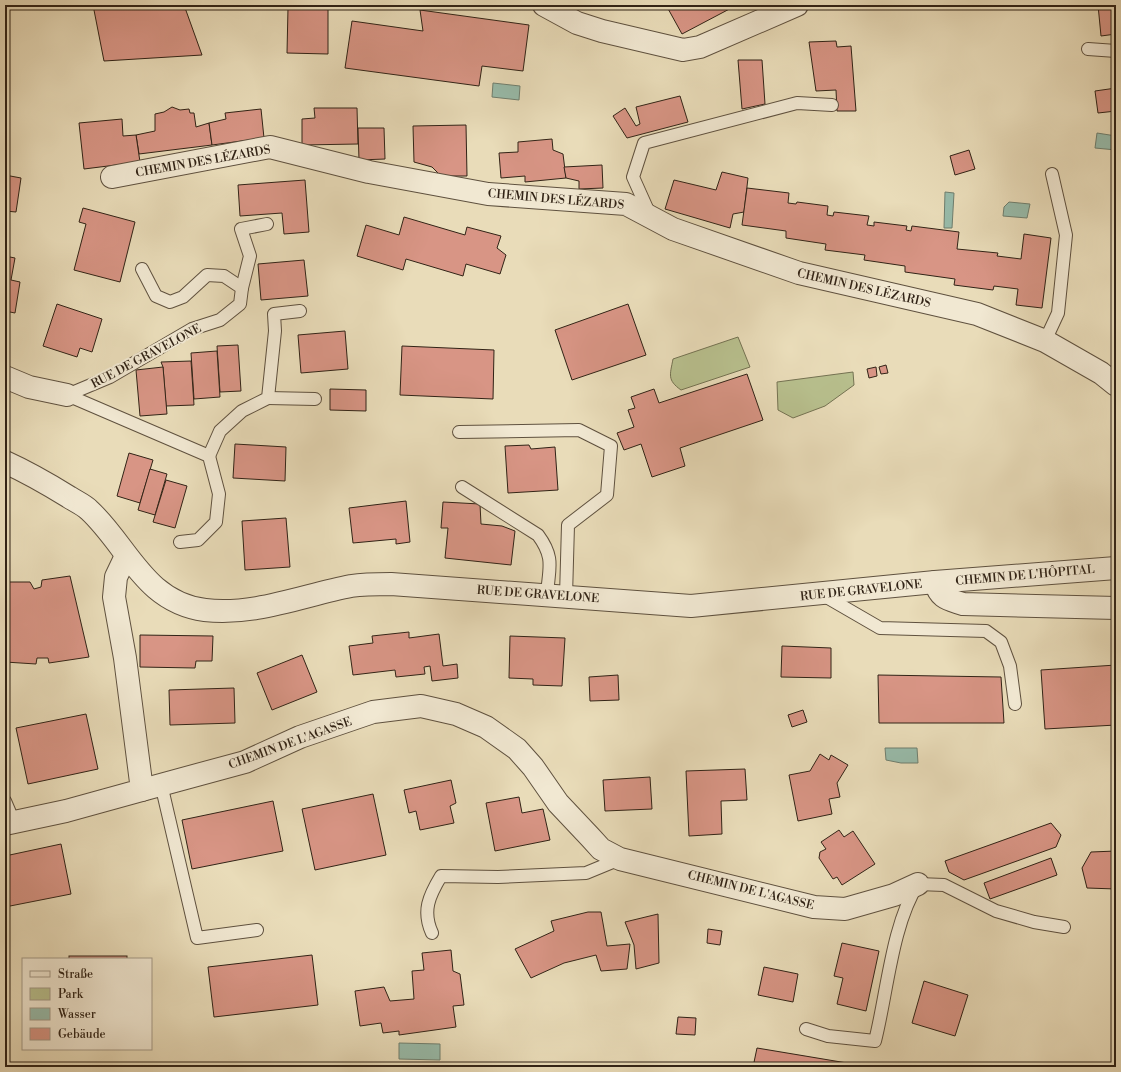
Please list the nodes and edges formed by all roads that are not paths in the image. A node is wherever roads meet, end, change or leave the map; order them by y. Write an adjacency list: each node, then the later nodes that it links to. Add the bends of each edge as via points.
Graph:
1 (544, 5): 2 (street, via 577,23 662,47 683,50 700,47)
2 (797, 5)
3 (1088, 50): 4 (lane)
4 (1116, 51)
5 (832, 105): 8 (lane, via 797,103 644,143 633,177)
6 (1052, 174): 13 (lane, via 1066,235 1058,313)
7 (112, 177): 8 (street, CHEMIN DES LÉZARDS, via 270,147 369,172 488,194 626,204)
8 (651, 218): 13 (street, CHEMIN DES LÉZARDS, via 673,229 798,272 977,314)
9 (267, 224): 11 (lane, RUE DE GRAVELONE, via 241,229 250,256)
10 (142, 269): 11 (lane, via 156,296 170,302 183,297 207,275 224,276)
11 (242, 288): 16 (lane, RUE DE GRAVELONE, via 240,304 220,320 192,329 110,377)
12 (300, 310): 17 (lane, via 274,314 275,330)
13 (1045, 341): 15 (street, CHEMIN DES LÉZARDS, via 1101,373)
14 (5, 377): 16 (street, RUE DE GRAVELONE, via 29,387)
15 (1116, 385)
16 (67, 395): 20 (lane, RUE DE GRAVELONE)
17 (268, 398): 18 (lane); 20 (lane, via 242,411 220,431)
18 (314, 399)
19 (459, 432): 28 (lane, via 579,430 610,446 607,495 568,526)
20 (209, 456): 23 (lane, via 218,494 216,522 198,540)
21 (5, 462): 24 (street, RUE DE GRAVELONE, via 32,474 89,509)
22 (462, 487): 28 (lane, via 538,535 546,546)
23 (180, 542)
24 (126, 556): 28 (street, RUE DE GRAVELONE, via 146,578 172,599 206,610 255,608 367,584); 31 (street, via 116,577 114,597)
25 (1116, 568): 26 (street, CHEMIN DE L'HÔPITAL)
26 (935, 582): 27 (street, RUE DE GRAVELONE); 29 (street, RUE DE GRAVELONE, via 938,593 963,604)
27 (822, 594): 28 (street, RUE DE GRAVELONE, via 691,606); 30 (lane, via 880,628 986,631 1001,642 1010,666)
28 (557, 595)
29 (1116, 608)
30 (1015, 704)
31 (152, 787): 33 (street, CHEMIN DE L'AGASSE, via 66,811); 34 (street, CHEMIN DE L'AGASSE, via 245,762 300,737 373,712 421,706 456,714 486,727 517,748 558,803 601,849); 37 (lane, via 197,938)
32 (5, 801): 33 (lane)
33 (9, 823)
34 (620, 859): 35 (street, CHEMIN DE L'AGASSE, via 814,907 845,909 894,895); 38 (lane, via 586,873 498,877 441,876 430,894 426,920)
35 (918, 884): 36 (lane, CHEMIN DE L'AGASSE, via 944,885 996,911 1034,922); 39 (lane, via 909,898 896,943 884,1009 875,1041 828,1036)
36 (1064, 927)
37 (257, 930)
38 (432, 934)
39 (806, 1029)

